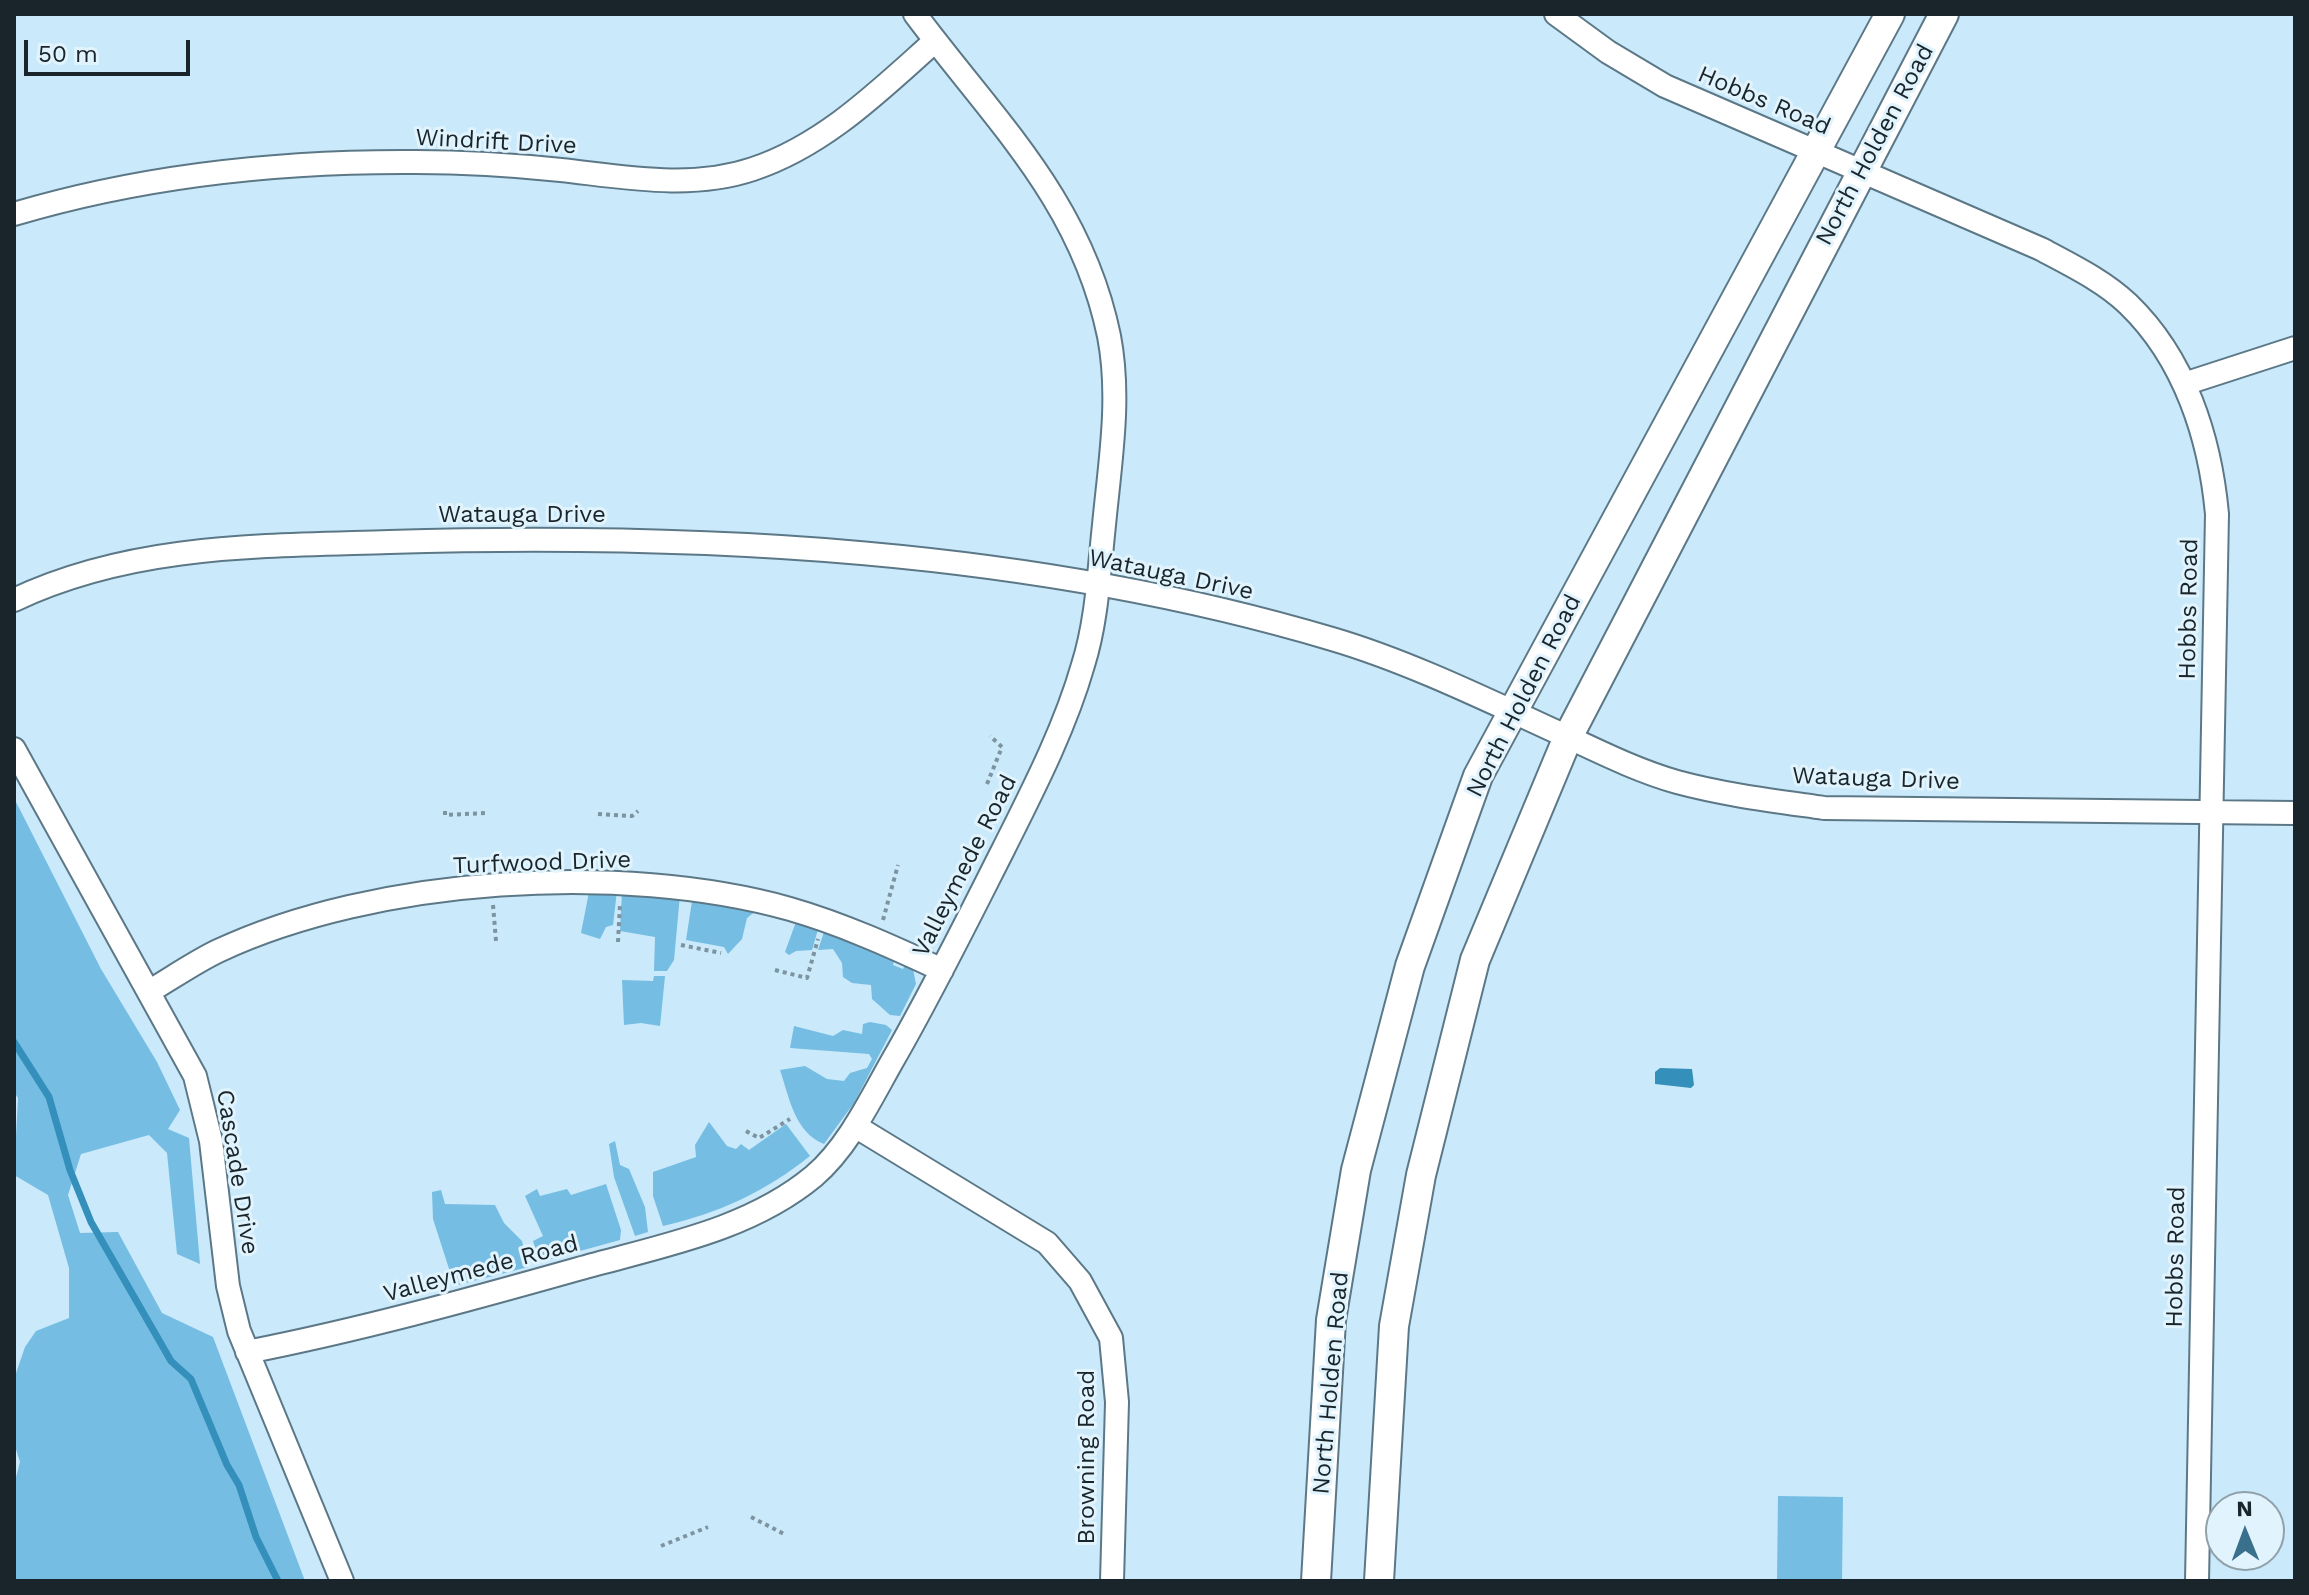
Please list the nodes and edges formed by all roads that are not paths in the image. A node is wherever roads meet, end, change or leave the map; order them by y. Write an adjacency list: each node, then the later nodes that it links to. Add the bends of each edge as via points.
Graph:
1 (915, 14): 5 (street, Valleymede Road)
2 (1556, 14): 6 (street, Hobbs Road, via 1665,86)
3 (1890, 14): 6 (main road, North Holden Road)
4 (1944, 14): 7 (main road, North Holden Road)
5 (935, 41): 8 (street, Windrift Drive, via 864,105 800,150 752,170 711,178 669,181 415,162 297,166 106,192); 11 (street, Valleymede Road, via 1003,121 1049,188 1076,243 1108,332 1116,382)
6 (1814, 151): 7 (street, Hobbs Road); 13 (main road, North Holden Road)
7 (1861, 171): 10 (street, Hobbs Road, via 2041,249 2090,276 2127,303); 14 (main road, North Holden Road)
8 (14, 214)
9 (2295, 348): 10 (street)
10 (2184, 384): 16 (street, Hobbs Road, via 2202,428 2217,514)
11 (1098, 584): 12 (street, Watauga Drive, via 838,550 693,541 430,541 204,548 55,580); 13 (street, Watauga Drive, via 1337,640); 18 (street, Valleymede Road, via 1084,665 1040,775)
12 (14, 600)
13 (1512, 711): 14 (street, Watauga Drive); 24 (main road, North Holden Road, via 1478,776 1410,966 1356,1170 1331,1320)
14 (1568, 737): 16 (street, Watauga Drive, via 1675,781 1824,808); 25 (main road, North Holden Road, via 1475,960 1421,1175 1394,1326)
15 (14, 749): 19 (street, Cascade Drive)
16 (2211, 811): 17 (street, Watauga Drive); 26 (street, Hobbs Road)
17 (2295, 813)
18 (942, 970): 19 (street, Turfwood Drive, via 791,909 729,895 668,886 491,887 376,899 297,921 217,951); 20 (street, Valleymede Road)
19 (150, 991): 21 (street, Cascade Drive, via 195,1076 211,1141 228,1286)
20 (855, 1126): 21 (street, Valleymede Road, via 816,1174 722,1229 351,1332); 23 (street, Browning Road, via 1047,1243 1080,1281 1111,1338 1117,1402)
21 (247, 1352): 22 (street, Cascade Drive)
22 (342, 1581)
23 (1112, 1581)
24 (1316, 1581)
25 (1379, 1581)
26 (2197, 1581)

